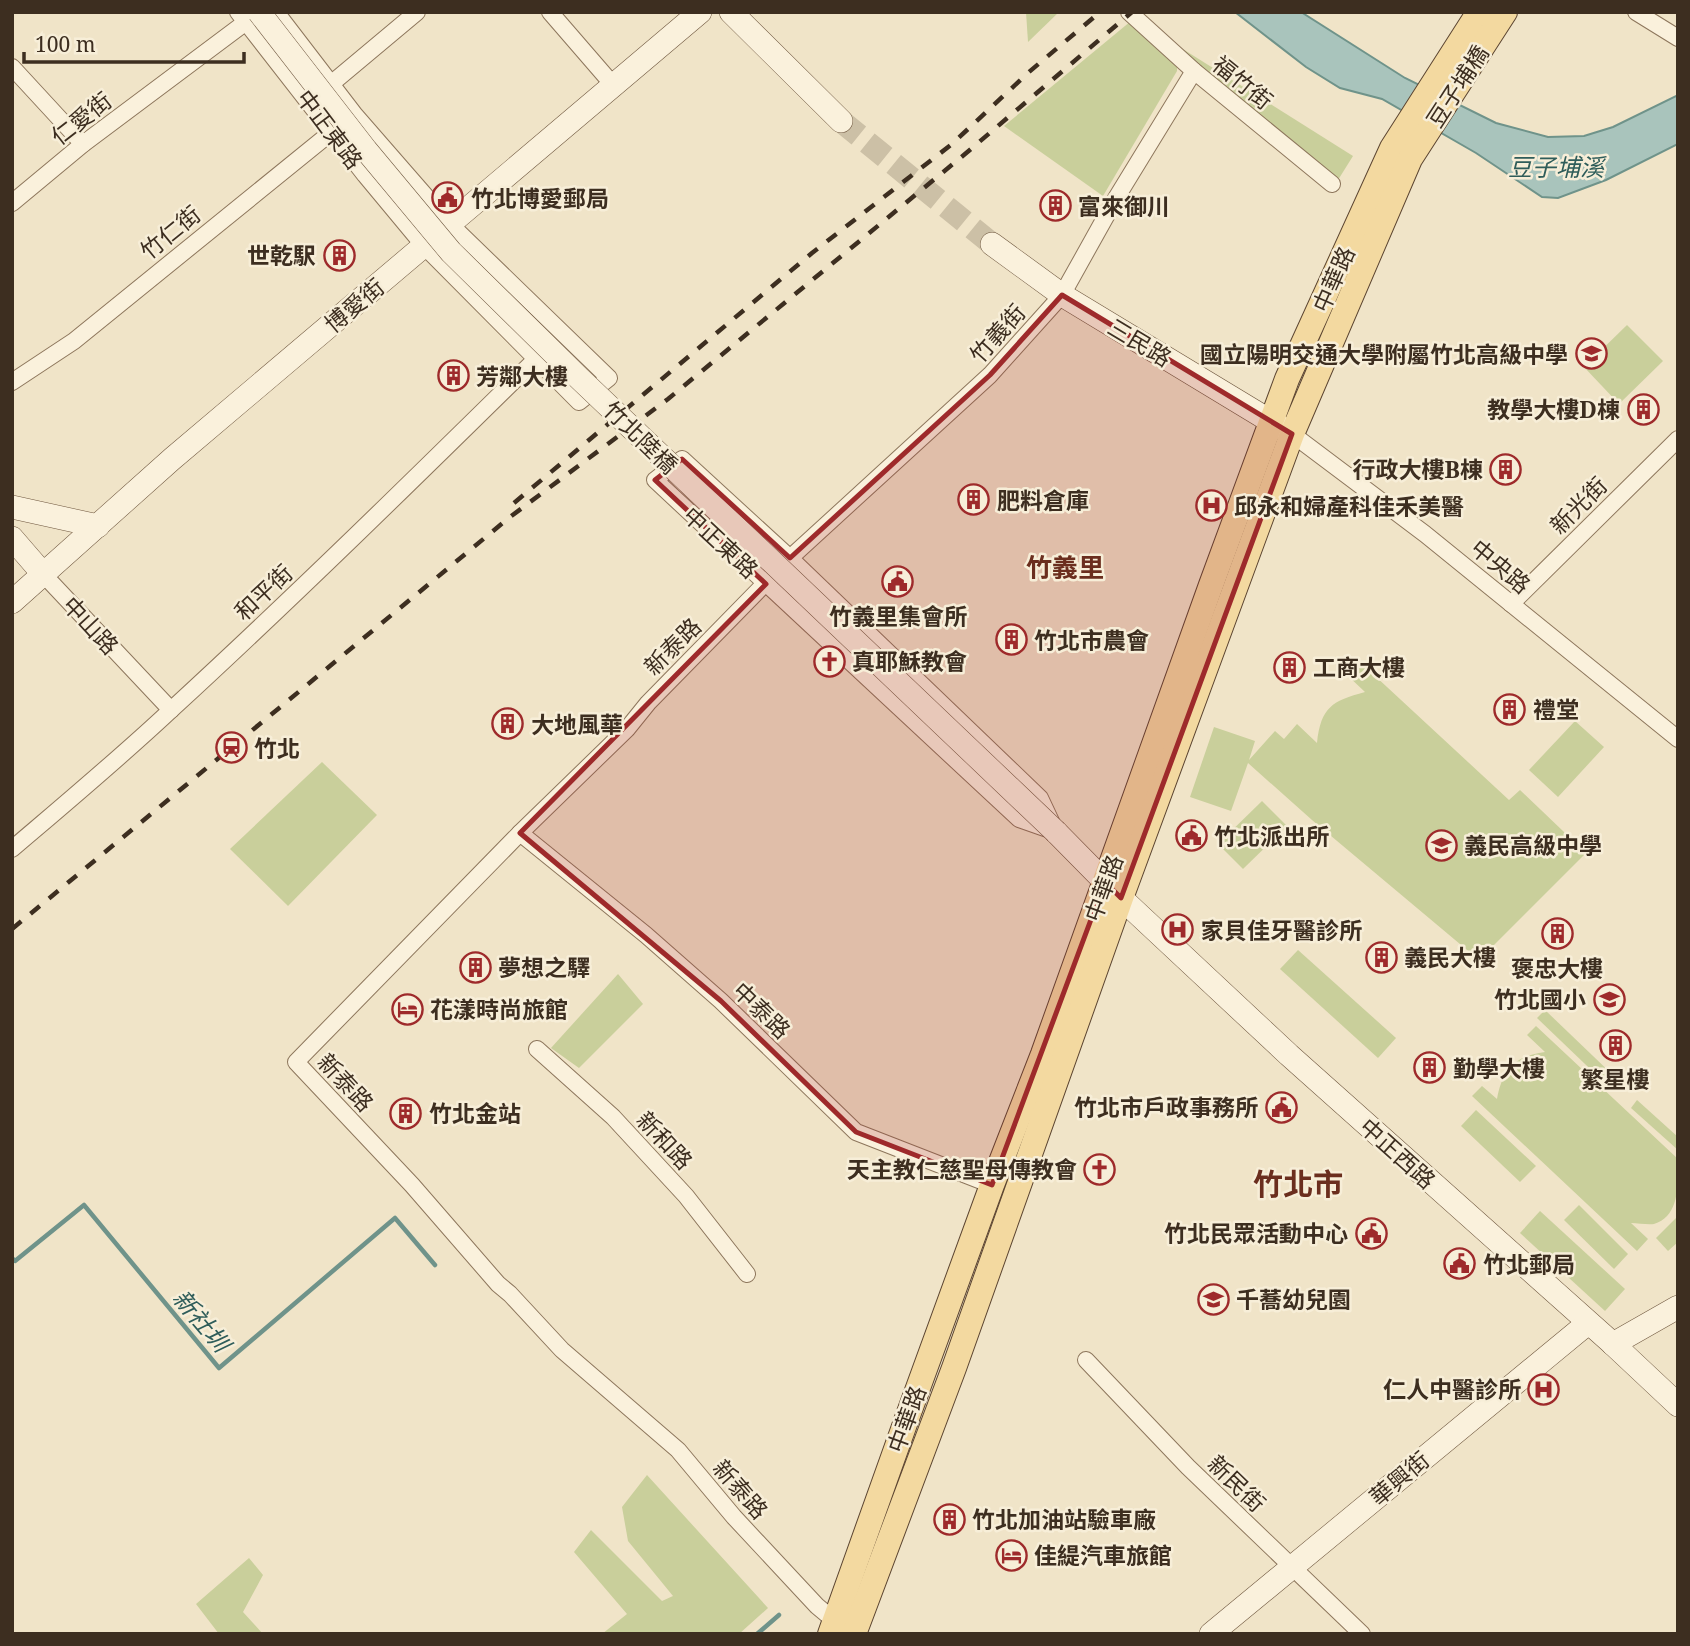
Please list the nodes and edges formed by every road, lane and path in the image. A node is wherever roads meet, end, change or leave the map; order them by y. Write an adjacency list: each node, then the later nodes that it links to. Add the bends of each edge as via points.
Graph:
1 (276, 12): 15 (street, 中正東路)
2 (417, 12): 15 (street)
3 (550, 12): 16 (street)
4 (700, 12): 16 (street, 博愛街)
5 (732, 12): 19 (street)
6 (1129, 12): 14 (street, 福竹街)
7 (1479, 12): 22 (main road, 豆子埔橋)
8 (1505, 12): 22 (main road, 豆子埔橋)
9 (1636, 12): 11 (street)
10 (248, 15): 17 (street, 中正東路); 21 (street, 仁愛街); 44 (street, 竹北陸橋, bridge, via 451,252)
11 (1658, 18): 12 (street)
12 (1678, 38)
13 (12, 67): 21 (street)
14 (1194, 71): 23 (street, 福竹街); 28 (street, 竹義街)
15 (332, 84): 17 (street); 18 (street, 中正東路)
16 (614, 86): 25 (street, 博愛街)
17 (310, 102): 20 (street, 中正東路)
18 (355, 115): 20 (street, 竹仁街); 25 (street, 中正東路)
19 (841, 121)
20 (331, 131): 27 (street, 中正東路); 30 (street, 竹仁街, via 74,341)
21 (83, 144): 24 (street, 仁愛街)
22 (1401, 154): 31 (main road, 中華路); 32 (main road, 中華路)
23 (1332, 184)
24 (12, 203)
25 (450, 224): 27 (street, 博愛街); 29 (street, 中正東路, via 609,378 579,402)
26 (992, 244): 28 (street, 三民路)
27 (424, 246): 29 (street, 中正東路); 35 (street, 博愛街)
28 (1062, 295): 31 (street, 三民路); 37 (street, 竹義街, via 990,375)
29 (536, 359): 42 (street, 和平街)
30 (12, 382)
31 (1270, 421): 32 (street, 三民路); 47 (main road, 中華路)
32 (1292, 434): 41 (street, 中央路); 47 (main road, 中華路)
33 (1678, 439): 41 (street, 新光街)
34 (12, 507): 35 (street)
35 (98, 526): 38 (street, 博愛街)
36 (12, 538): 38 (street, 中山路)
37 (790, 558): 39 (street, 竹義街); 39 (street, 中正東路, via 682,459 655,480); 44 (street, 中正東路, via 1040,798)
38 (44, 575): 40 (street, 博愛街); 42 (street, 中山路)
39 (769, 580): 44 (street, 中正東路, via 1019,819); 45 (street, 新泰路)
40 (12, 602)
41 (1511, 604): 43 (street, 中央路)
42 (171, 710): 46 (street, 和平街)
43 (1678, 739)
44 (1056, 832): 47 (street, 中正東路)
45 (520, 833): 49 (street, 中泰路, via 721,1001 856,1132); 57 (street, 新泰路, via 296,1062 498,1284 562,1350 678,1450)
46 (12, 849)
47 (1113, 890): 49 (main road, 中華路); 52 (street, 中正西路); 57 (main road, 中華路, via 954,1368)
48 (537, 1049): 50 (street, 新和路, via 613,1117 686,1196)
49 (992, 1185): 57 (main road, 中華路)
50 (747, 1274)
51 (1678, 1307): 53 (street)
52 (1588, 1323): 53 (street, 中正西路); 56 (street, 華興街)
53 (1613, 1344): 55 (street, 中正西路)
54 (1086, 1360): 56 (street, 新民街, via 1188,1467)
55 (1678, 1405)
56 (1293, 1566): 58 (street, 華興街); 59 (street, 新民街)
57 (842, 1631)
58 (1211, 1634)
59 (1362, 1634)

